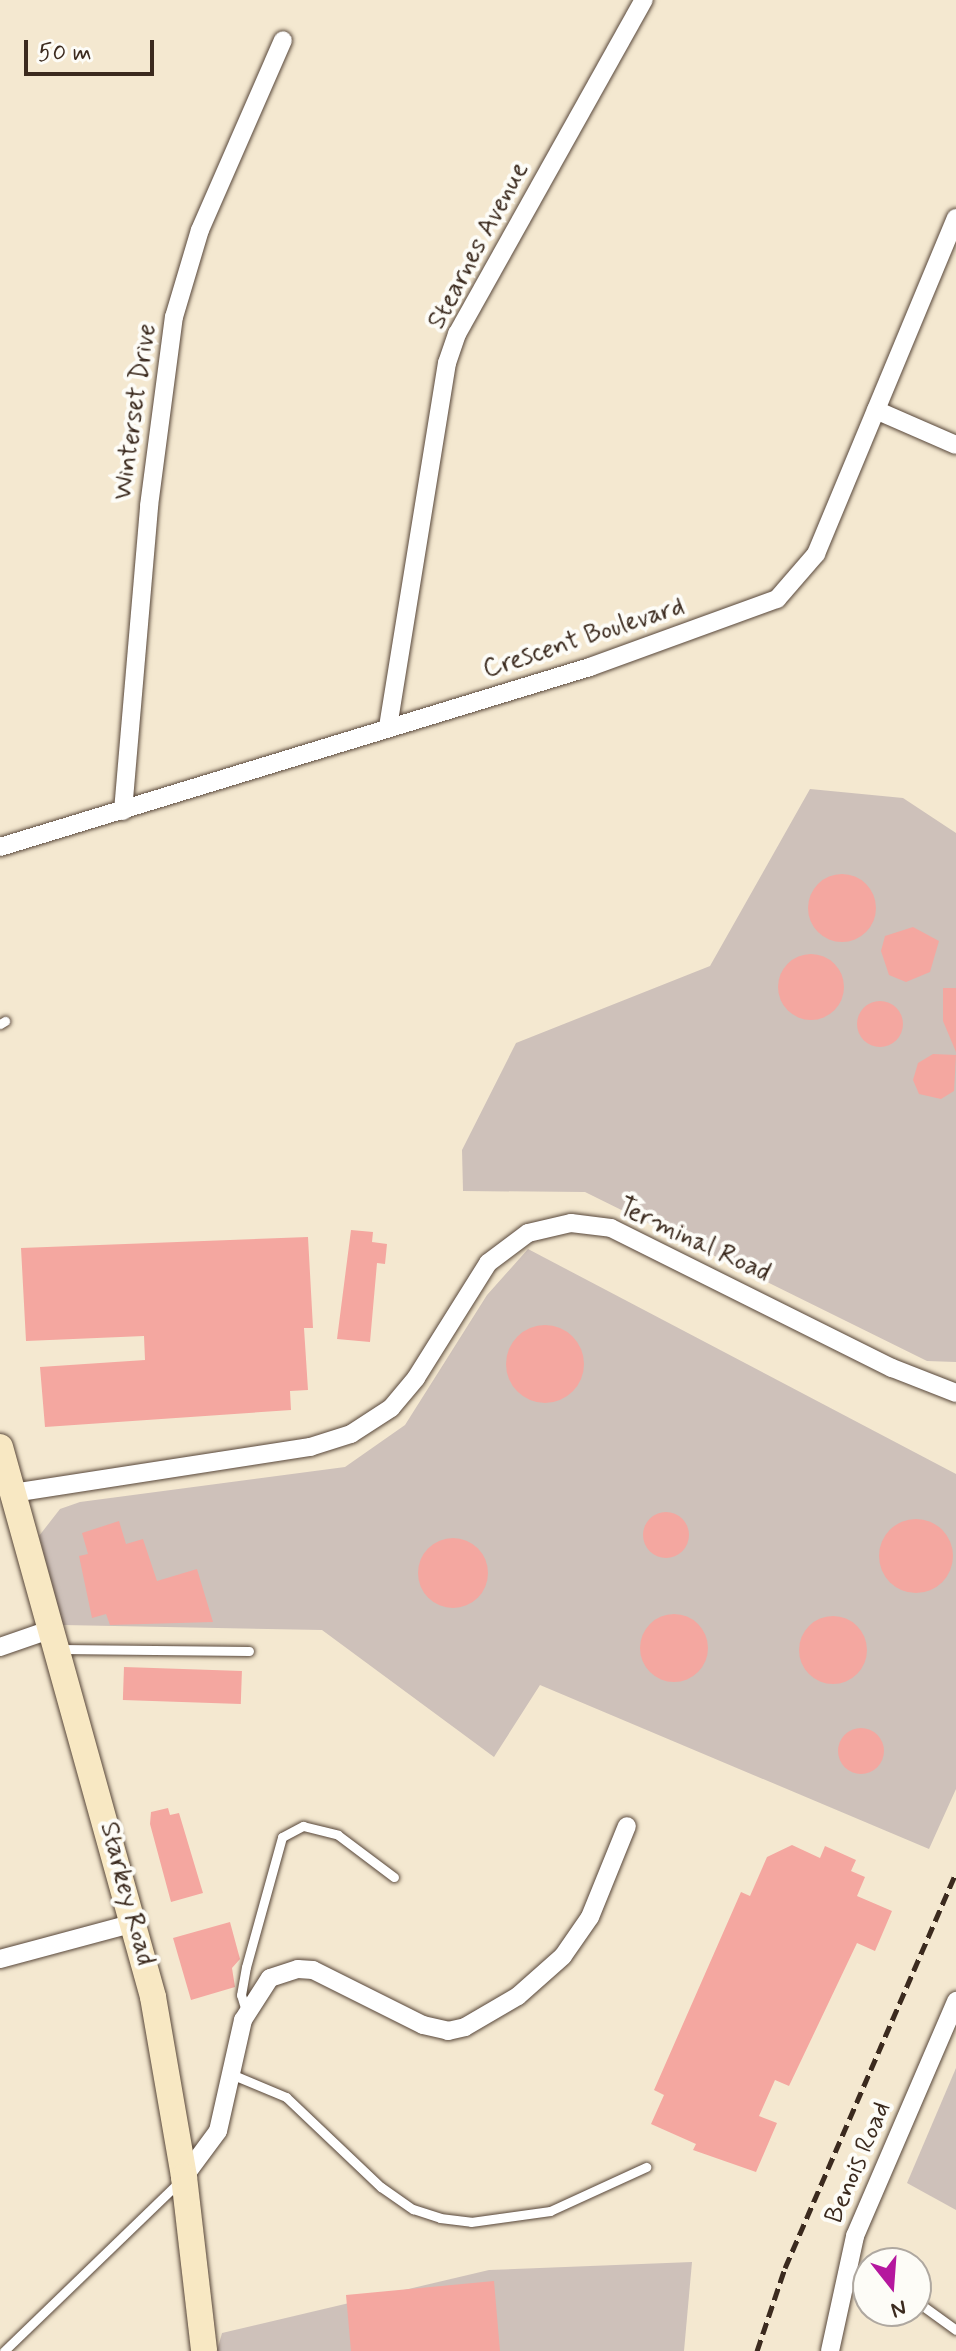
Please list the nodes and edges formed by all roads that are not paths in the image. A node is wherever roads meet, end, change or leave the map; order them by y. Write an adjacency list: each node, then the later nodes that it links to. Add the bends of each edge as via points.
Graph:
1 (644, 0): 6 (street, Stearnes Avenue, via 457,334 447,363)
2 (283, 40): 7 (street, Winterset Drive, via 200,230 174,317 149,506)
3 (956, 218): 4 (street, Crescent Boulevard)
4 (876, 410): 5 (street); 6 (street, Crescent Boulevard, via 816,554 777,599 757,611 590,667)
5 (956, 445)
6 (388, 727): 7 (street, Crescent Boulevard)
7 (123, 811): 8 (street, Crescent Boulevard)
8 (0, 847)
9 (956, 1393): 11 (street, Terminal Road, via 892,1368 649,1244 611,1228 571,1223 528,1233 488,1263 416,1378 391,1408 351,1434 310,1447)
10 (0, 1447): 11 (main road, Starkey Road)
11 (13, 1493): 12 (main road, Starkey Road)
12 (54, 1639): 13 (street); 14 (lane); 17 (main road, Starkey Road)
13 (0, 1647)
14 (249, 1651)
15 (627, 1826): 20 (street, via 590,1917 563,1956 518,1996 475,2022 438,2030 391,2005 346,1991 323,1975 298,1969 270,1978)
16 (394, 1877): 20 (lane, via 356,1844 315,1827 303,1826 282,1837 246,1967 241,1995)
17 (134, 1923): 18 (street); 23 (main road, Starkey Road, via 170,2078)
18 (0, 1959)
19 (956, 2001): 25 (street, Benois Road, via 855,2236)
20 (246, 2011): 21 (street)
21 (231, 2074): 22 (lane, via 286,2097 381,2187 413,2209 440,2218 471,2222 550,2211); 23 (street, via 214,2140)
22 (646, 2167)
23 (184, 2177): 28 (lane); 29 (main road, Starkey Road)
24 (852, 2283): 25 (lane)
25 (840, 2286): 30 (street, Benois Road)
26 (932, 2313): 27 (lane)
27 (956, 2330)
28 (4, 2351)
29 (204, 2351)
30 (830, 2351)

